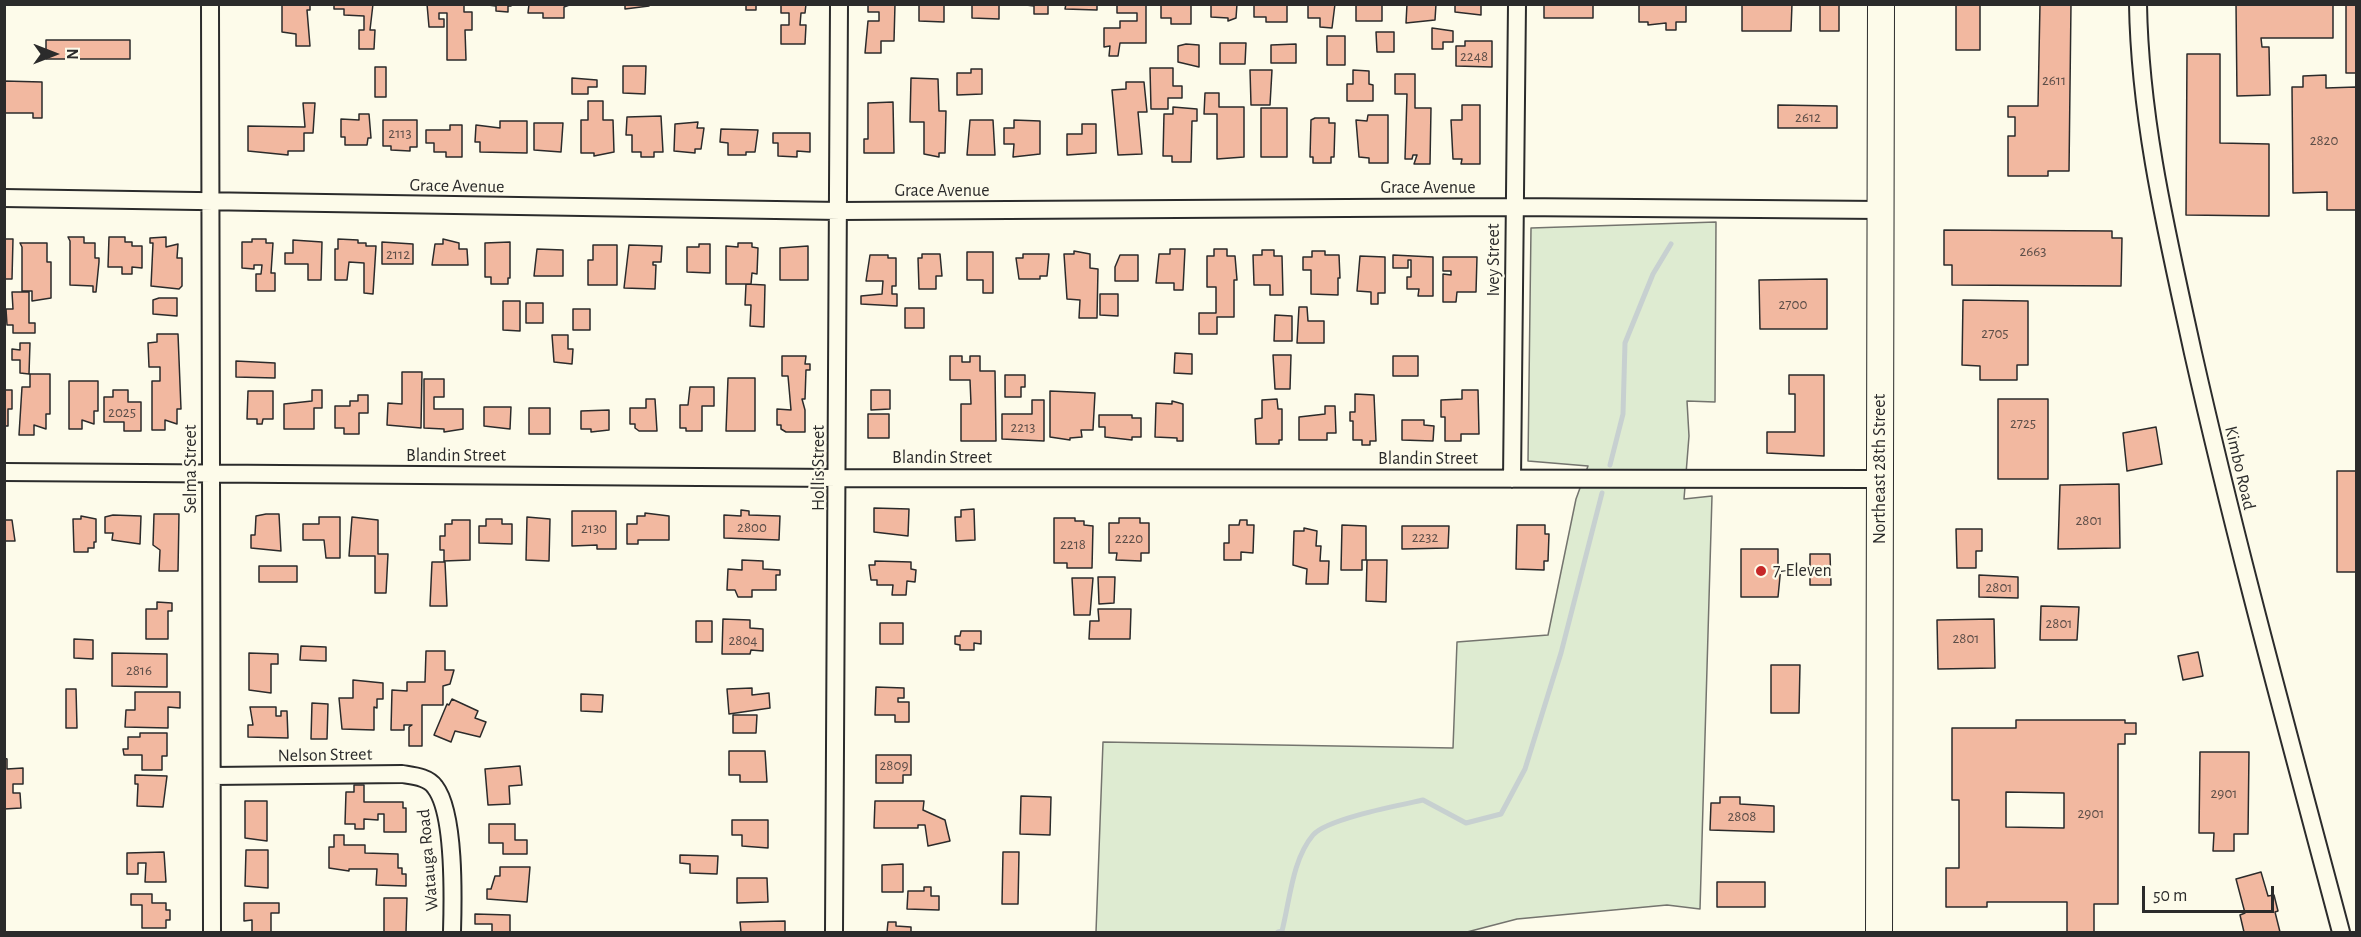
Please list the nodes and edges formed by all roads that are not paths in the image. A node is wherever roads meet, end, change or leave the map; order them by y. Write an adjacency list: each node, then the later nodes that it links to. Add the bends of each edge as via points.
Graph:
1 (210, 4): 7 (street, Selma Street)
2 (839, 4): 10 (street, Hollis Street)
3 (1517, 4): 8 (street, Ivey Street)
4 (1881, 4): 9 (main road, Northeast 28th Street)
5 (2138, 4): 22 (street, Kimbo Road, via 2144,100 2166,232 2224,489)
6 (4, 198): 7 (street, Grace Avenue)
7 (211, 201): 10 (street, Grace Avenue); 12 (street, Selma Street)
8 (1514, 207): 9 (street, Grace Avenue); 10 (street, Grace Avenue); 14 (street, Ivey Street)
9 (1881, 210): 15 (main road, Northeast 28th Street)
10 (840, 211): 13 (street, Hollis Street)
11 (4, 472): 12 (street, Blandin Street)
12 (211, 474): 13 (street, Blandin Street); 16 (street, Selma Street)
13 (838, 478): 14 (street, Blandin Street); 20 (street, Hollis Street)
14 (1512, 479): 15 (street, Blandin Street)
15 (1880, 479): 21 (main road, Northeast 28th Street)
16 (213, 776): 17 (street, Nelson Street, via 402,774 422,777); 18 (street, Selma Street)
17 (435, 786): 19 (street, Watauga Road, via 445,807 453,889)
18 (212, 933)
19 (452, 933)
20 (834, 933)
21 (1879, 933)
22 (2341, 933)

